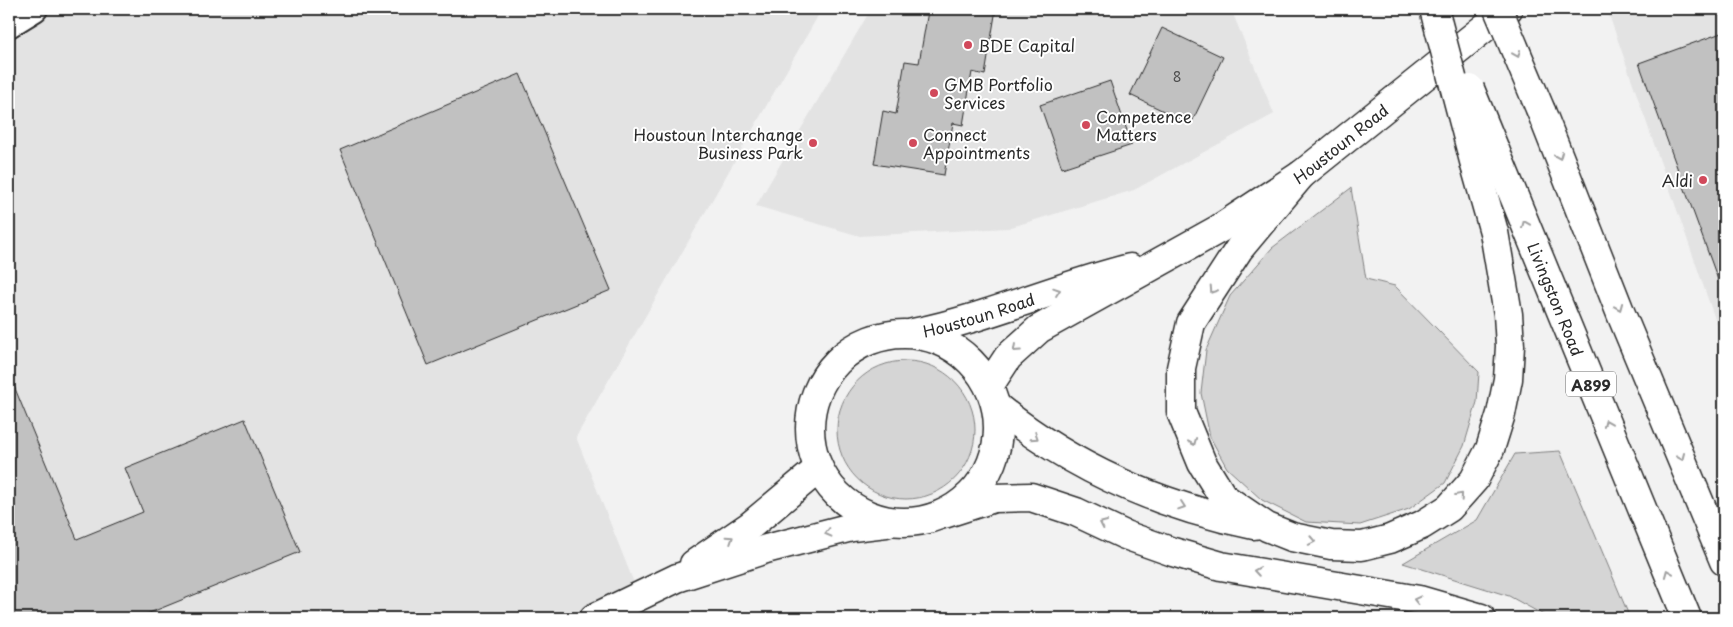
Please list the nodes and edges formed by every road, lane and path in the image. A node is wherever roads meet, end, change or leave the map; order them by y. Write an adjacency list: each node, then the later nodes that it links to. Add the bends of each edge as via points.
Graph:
1 (35, 9): 5 (street)
2 (1435, 9): 6 (main road, bridge)
3 (1498, 9): 15 (main road, one-way to 15, bridge)
4 (1508, 9): 7 (main road, Houstoun Road)
5 (9, 25)
6 (1485, 157): 14 (main road, one-way to 6, via 1292,537 1331,544 1362,546 1381,542 1422,525 1450,508 1474,480 1490,449 1501,414 1510,346); 19 (main road, Livingston Road / A899, one-way to 6)
7 (1301, 174): 8 (main road, Houstoun Road, via 1219,229); 14 (main road, one-way to 14, via 1239,249 1191,323 1181,368 1182,412 1202,463 1223,497)
8 (1162, 260): 9 (main road, Houstoun Road, one-way to 8, via 952,325 1098,276); 10 (main road, Houstoun Road, one-way to 10, via 1039,329 1008,357)
9 (909, 334): 10 (main road, via 934,339 957,349 975,366); 11 (main road, via 881,337 855,348 826,375 811,411 812,450)
10 (993, 397): 12 (main road, via 999,433 994,458 966,500); 14 (main road, one-way to 14, via 1026,430 1061,454 1147,494 1192,510)
11 (818, 468): 13 (main road, via 831,488 849,505 870,516); 16 (main road, one-way to 11, via 706,554 751,526)
12 (944, 514): 13 (main road, via 919,522); 18 (main road, one-way to 12, via 1419,600 1221,566 1125,535 1076,512 1031,497 994,498)
13 (893, 522): 16 (main road, one-way to 16, via 852,527 766,549)
14 (1267, 527)
15 (1724, 561)
16 (677, 578): 17 (main road)
17 (594, 618)
18 (1481, 618)
19 (1687, 618)

